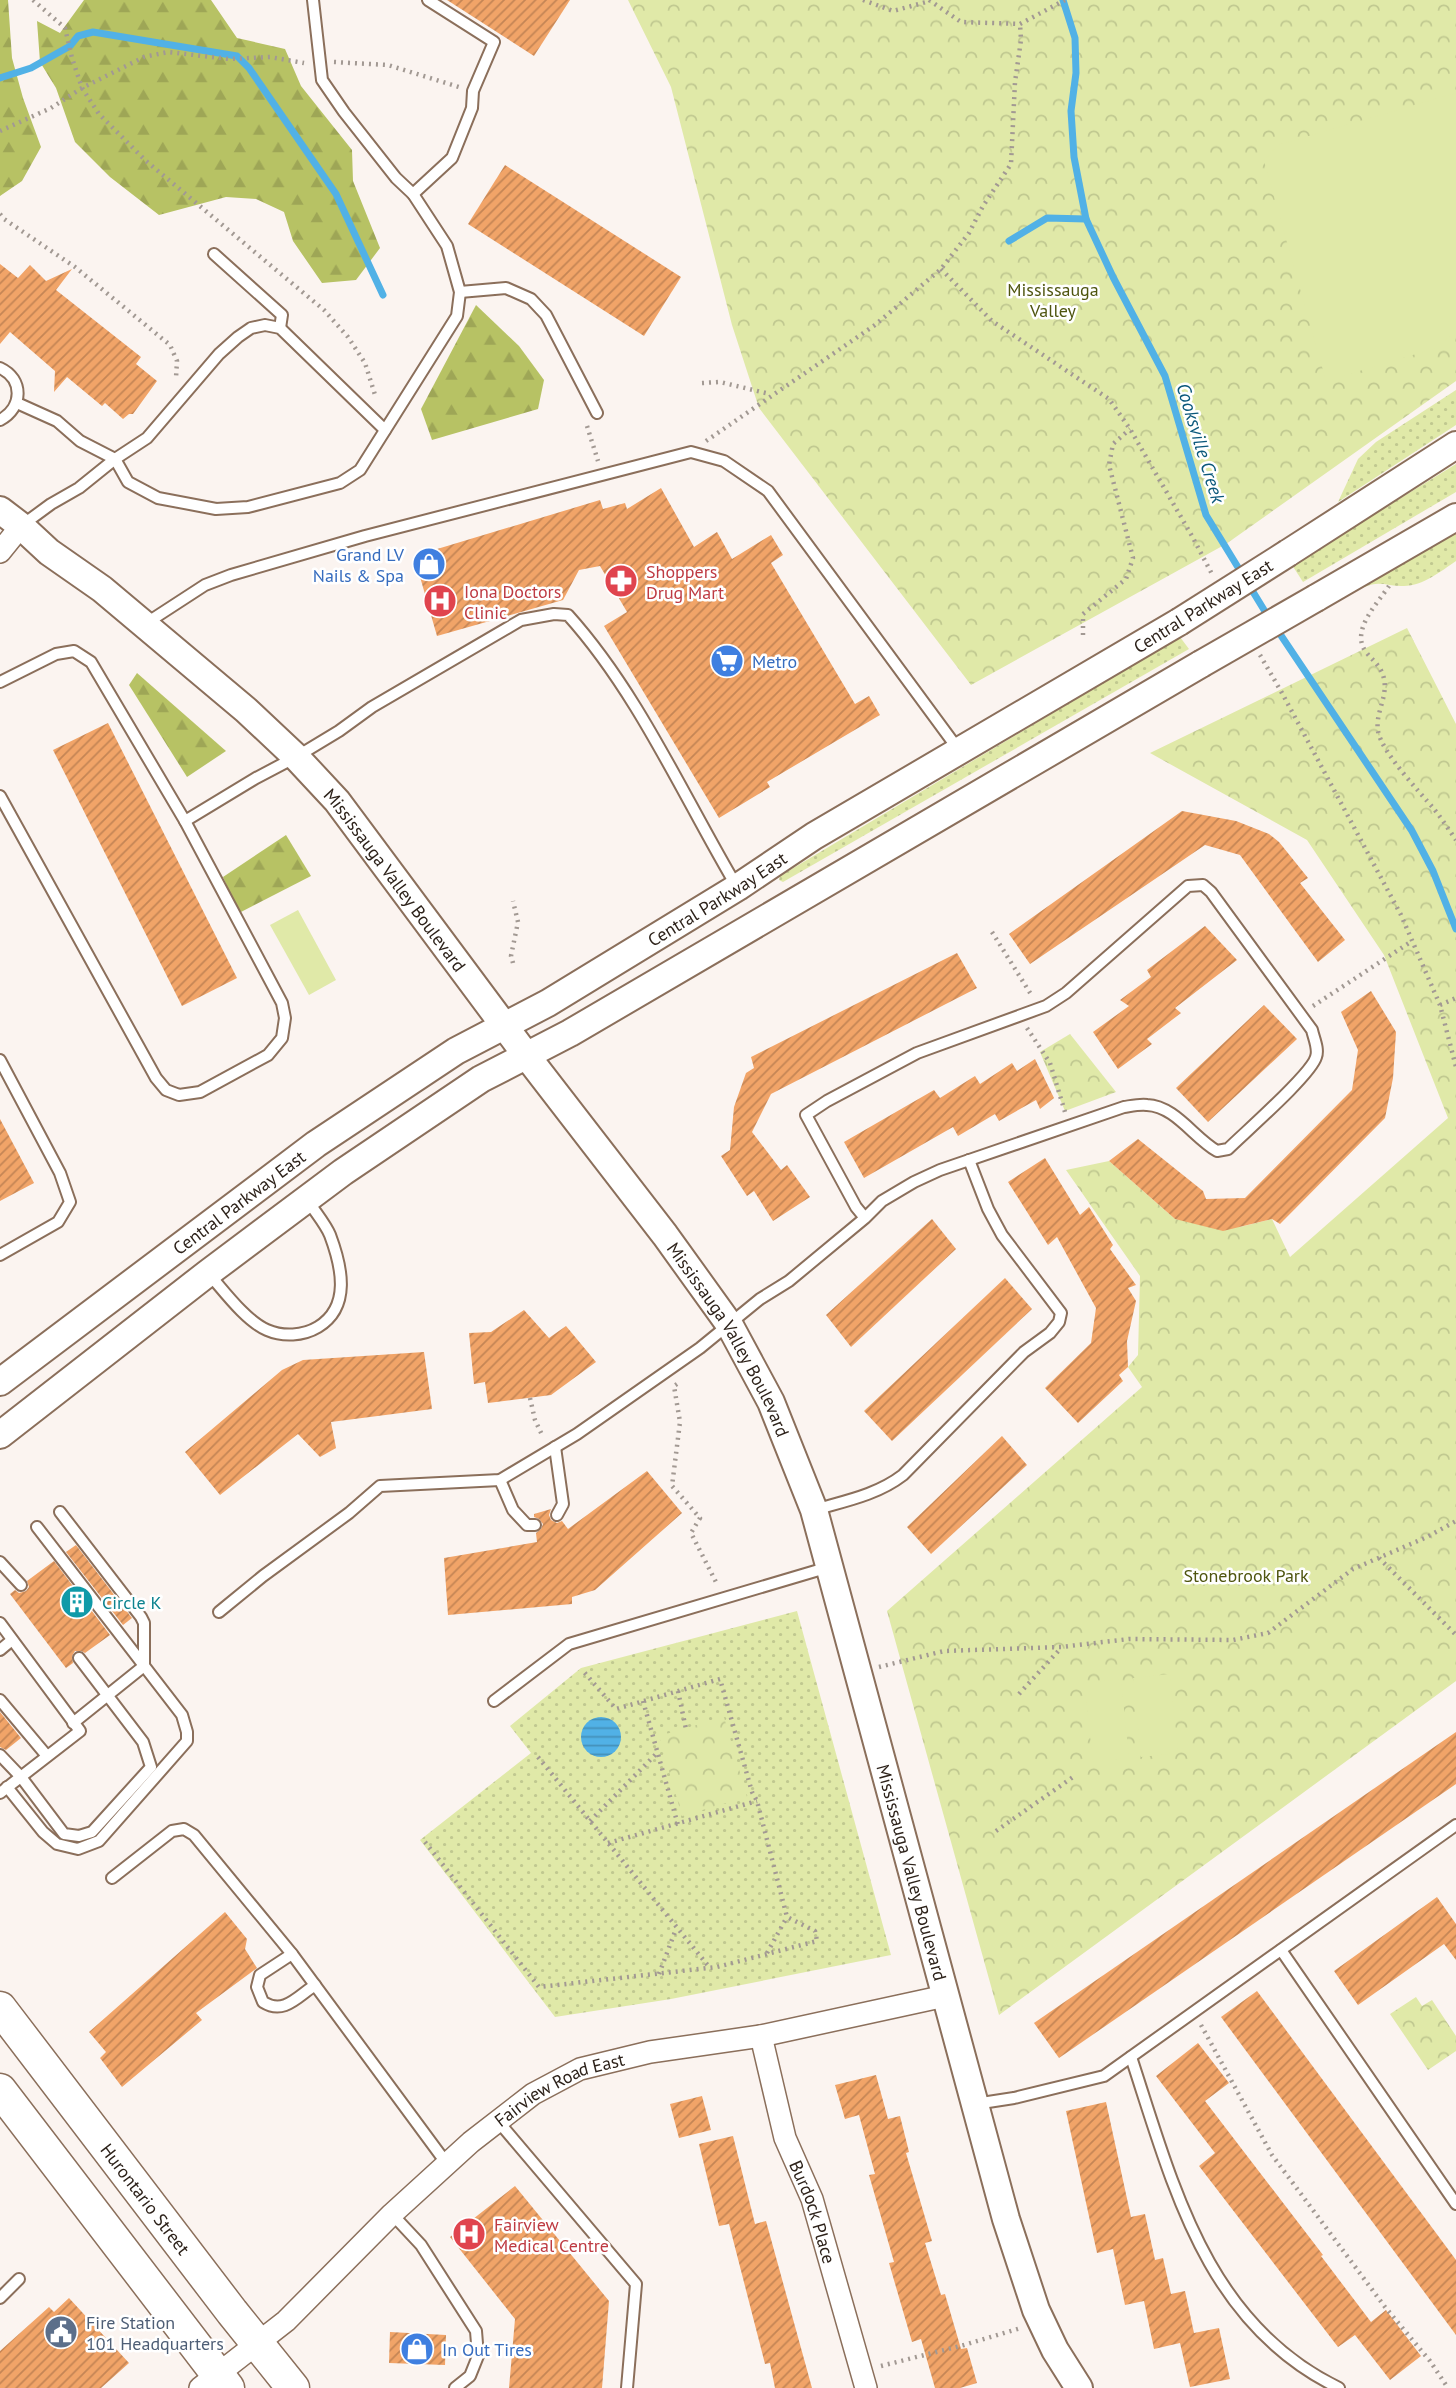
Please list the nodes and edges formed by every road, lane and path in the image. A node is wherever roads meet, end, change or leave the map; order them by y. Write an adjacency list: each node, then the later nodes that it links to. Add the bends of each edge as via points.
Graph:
1 (33, 0): 9 (path, via 65,28)
2 (313, 0): 8 (lane)
3 (428, 0): 10 (lane, via 494,42)
4 (863, 0): 6 (path, via 892,11)
5 (1065, 0): 7 (path)
6 (929, 1): 7 (path, via 961,22)
7 (1020, 24): 20 (path, via 1011,164 969,233 941,269 875,325)
8 (320, 62): 9 (path, via 167,52 144,57); 10 (path, via 388,65); 12 (lane, via 329,93)
9 (82, 88): 11 (path); 26 (path, via 99,114 146,161 324,310 365,363)
10 (473, 91): 12 (lane, via 472,108 452,158)
11 (0, 131)
12 (413, 194): 15 (lane, via 447,246)
13 (0, 214): 18 (path, via 75,267 170,345 177,360)
14 (214, 254): 16 (lane, via 282,314)
15 (460, 292): 22 (lane, via 506,288 531,299 546,315); 26 (lane, via 457,316)
16 (280, 328): 26 (lane); 29 (lane, via 251,328 238,337 147,438)
17 (0, 368): 21 (lane, via 15,380)
18 (176, 380)
19 (702, 383): 20 (path, via 720,382)
20 (771, 395): 28 (path)
21 (17, 403): 24 (lane); 29 (lane, via 57,421 80,441)
22 (597, 413)
23 (584, 417): 30 (path)
24 (0, 420)
25 (1130, 429): 36 (path, via 1113,444 1109,465 1133,558 1126,579 1083,614)
26 (386, 430): 29 (lane, via 360,470 340,483 248,507 216,509 158,498 128,482)
27 (1456, 445): 38 (street, Central Parkway East, bridge, via 1179,622)
28 (691, 452): 30 (lane); 38 (lane, via 724,461 768,491)
29 (115, 459): 32 (lane, via 51,504)
30 (602, 475): 35 (lane, via 231,575 205,584)
31 (1456, 517): 53 (street, bridge)
32 (10, 518): 33 (street); 35 (street, Mississauga Valley Boulevard)
33 (0, 552)
34 (1389, 586): 42 (path, via 1361,634 1361,642 1385,683 1377,718 1380,740)
35 (145, 625): 39 (street, Mississauga Valley Boulevard)
36 (1083, 635)
37 (0, 682): 41 (lane, via 56,654 74,651 91,662)
38 (960, 751): 43 (street, Central Parkway East, via 814,836)
39 (296, 757): 41 (lane); 43 (lane, via 521,620 568,615 622,688); 52 (street, Mississauga Valley Boulevard, via 345,811)
40 (0, 796): 41 (lane, via 156,1078 166,1090 179,1095 200,1092 268,1055 282,1038 285,1018 282,1003)
41 (185, 821)
42 (1456, 840)
43 (738, 887): 52 (street, Central Parkway East)
44 (513, 901): 47 (path, via 518,922)
45 (992, 932): 49 (path)
46 (1412, 941): 50 (path)
47 (513, 963)
48 (1456, 998): 55 (path, via 1440,1005)
49 (1040, 1009): 50 (lane, via 1066,993 1188,886 1203,885); 51 (lane)
50 (1300, 1014): 57 (lane, via 1312,1030 1316,1058 1228,1149 1217,1151 1171,1114 1146,1104)
51 (1019, 1016): 57 (path, via 1050,1063); 60 (lane, via 917,1054 806,1115)
52 (505, 1025): 53 (street, Mississauga Valley Boulevard); 65 (street, Central Parkway East, via 456,1051 316,1144)
53 (526, 1055): 59 (street, via 481,1079); 63 (street, Mississauga Valley Boulevard)
54 (0, 1060): 56 (lane)
55 (1456, 1067)
56 (4, 1080): 61 (lane, via 60,1172 70,1202 58,1222)
57 (1069, 1126): 58 (lane)
58 (969, 1160): 60 (lane, via 914,1182 883,1201); 70 (lane, via 1002,1235 1061,1313 1059,1322 890,1486)
59 (307, 1199): 62 (street); 62 (lane, via 330,1235 342,1278 339,1306 330,1320 310,1332 283,1335 264,1329)
60 (865, 1219): 63 (lane)
61 (0, 1255)
62 (208, 1273): 67 (street)
63 (729, 1324): 68 (lane); 70 (street, Mississauga Valley Boulevard, via 771,1402)
64 (683, 1380): 80 (path, via 674,1386 680,1422 672,1486 700,1518 691,1533)
65 (0, 1382)
66 (530, 1398): 68 (path, via 535,1420)
67 (0, 1434)
68 (553, 1448): 69 (lane); 72 (lane, via 563,1504)
69 (500, 1480): 74 (lane, via 513,1510 527,1525); 81 (lane, via 380,1486)
70 (814, 1510): 78 (street, Mississauga Valley Boulevard)
71 (60, 1512): 88 (lane, via 141,1617)
72 (557, 1515)
73 (1456, 1521): 76 (path)
74 (535, 1525)
75 (37, 1527): 88 (lane)
76 (1379, 1558): 83 (path); 85 (path, via 1353,1569 1268,1633 1233,1640 1129,1639)
77 (0, 1562): 79 (lane)
78 (830, 1567): 80 (lane); 90 (street, Mississauga Valley Boulevard)
79 (22, 1585)
80 (725, 1598): 95 (lane, via 569,1644)
81 (219, 1612)
82 (1, 1625): 84 (lane)
83 (1456, 1635)
84 (12, 1640): 86 (lane); 97 (lane)
85 (1061, 1647): 90 (path, via 944,1651); 92 (path)
86 (0, 1650)
87 (79, 1658): 93 (lane)
88 (144, 1666): 93 (lane); 105 (lane, via 182,1714 187,1741 99,1841 78,1849 57,1844)
89 (584, 1672): 96 (path, via 616,1709)
90 (858, 1673): 122 (street, Mississauga Valley Boulevard)
91 (678, 1691): 96 (path); 98 (path); 106 (path, via 720,1679)
92 (1019, 1694)
93 (107, 1695): 97 (lane); 103 (lane, via 143,1742 151,1767 92,1832 64,1834)
94 (0, 1700): 101 (lane)
95 (494, 1701)
96 (643, 1701): 99 (path)
97 (73, 1723): 101 (lane, via 80,1731)
98 (686, 1729)
99 (657, 1753): 107 (path); 108 (path)
100 (0, 1755): 103 (lane)
101 (47, 1756): 103 (lane)
102 (538, 1757): 107 (path)
103 (21, 1777): 105 (lane)
104 (1073, 1777): 110 (path)
105 (4, 1790)
106 (757, 1801): 108 (path); 114 (path)
107 (590, 1821): 112 (path)
108 (678, 1825): 112 (path)
109 (1455, 1828): 116 (lane)
110 (996, 1831)
111 (425, 1842): 120 (path, via 539,1987)
112 (608, 1843): 115 (path)
113 (112, 1878): 117 (lane, via 172,1831 184,1829)
114 (787, 1917): 118 (path); 118 (path, via 815,1931 817,1941)
115 (676, 1928): 119 (path); 120 (path)
116 (1281, 1950): 124 (lane); 131 (lane)
117 (292, 1954): 121 (lane); 121 (lane, via 260,1975 257,1987 262,2002 282,2008)
118 (766, 1954): 119 (path)
119 (710, 1968): 120 (path)
120 (659, 1974)
121 (315, 1985): 130 (lane)
122 (945, 1996): 125 (street, Fairview Road East); 128 (street, Mississauga Valley Boulevard)
123 (0, 2008): 136 (main road, Hurontario Street)
124 (1194, 2012): 126 (lane); 145 (path, via 1272,2155)
125 (761, 2036): 129 (street, Fairview Road East, via 650,2052 580,2070 533,2094); 142 (street, Burdock Place, via 785,2138 812,2199)
126 (1131, 2057): 128 (lane, via 1104,2076); 144 (lane, via 1174,2189 1192,2232 1227,2290 1264,2338 1289,2360)
127 (0, 2090): 138 (main road)
128 (975, 2104): 143 (street, Mississauga Valley Boulevard, via 1036,2310)
129 (497, 2120): 130 (street, Fairview Road East); 141 (lane, via 636,2284)
130 (447, 2165): 132 (street, Fairview Road East)
131 (1456, 2204)
132 (392, 2214): 136 (street, Fairview Road East, via 286,2321); 140 (lane, via 421,2245 476,2330 478,2356 470,2376)
133 (19, 2279): 134 (lane)
134 (0, 2298)
135 (1025, 2326): 137 (path)
136 (257, 2343): 138 (street, Fairview Road East); 139 (main road, Hurontario Street)
137 (878, 2367)
138 (215, 2383)
139 (293, 2388)
140 (454, 2388)
141 (627, 2388)
142 (866, 2388)
143 (1079, 2388)
144 (1339, 2388)
145 (1448, 2388)

